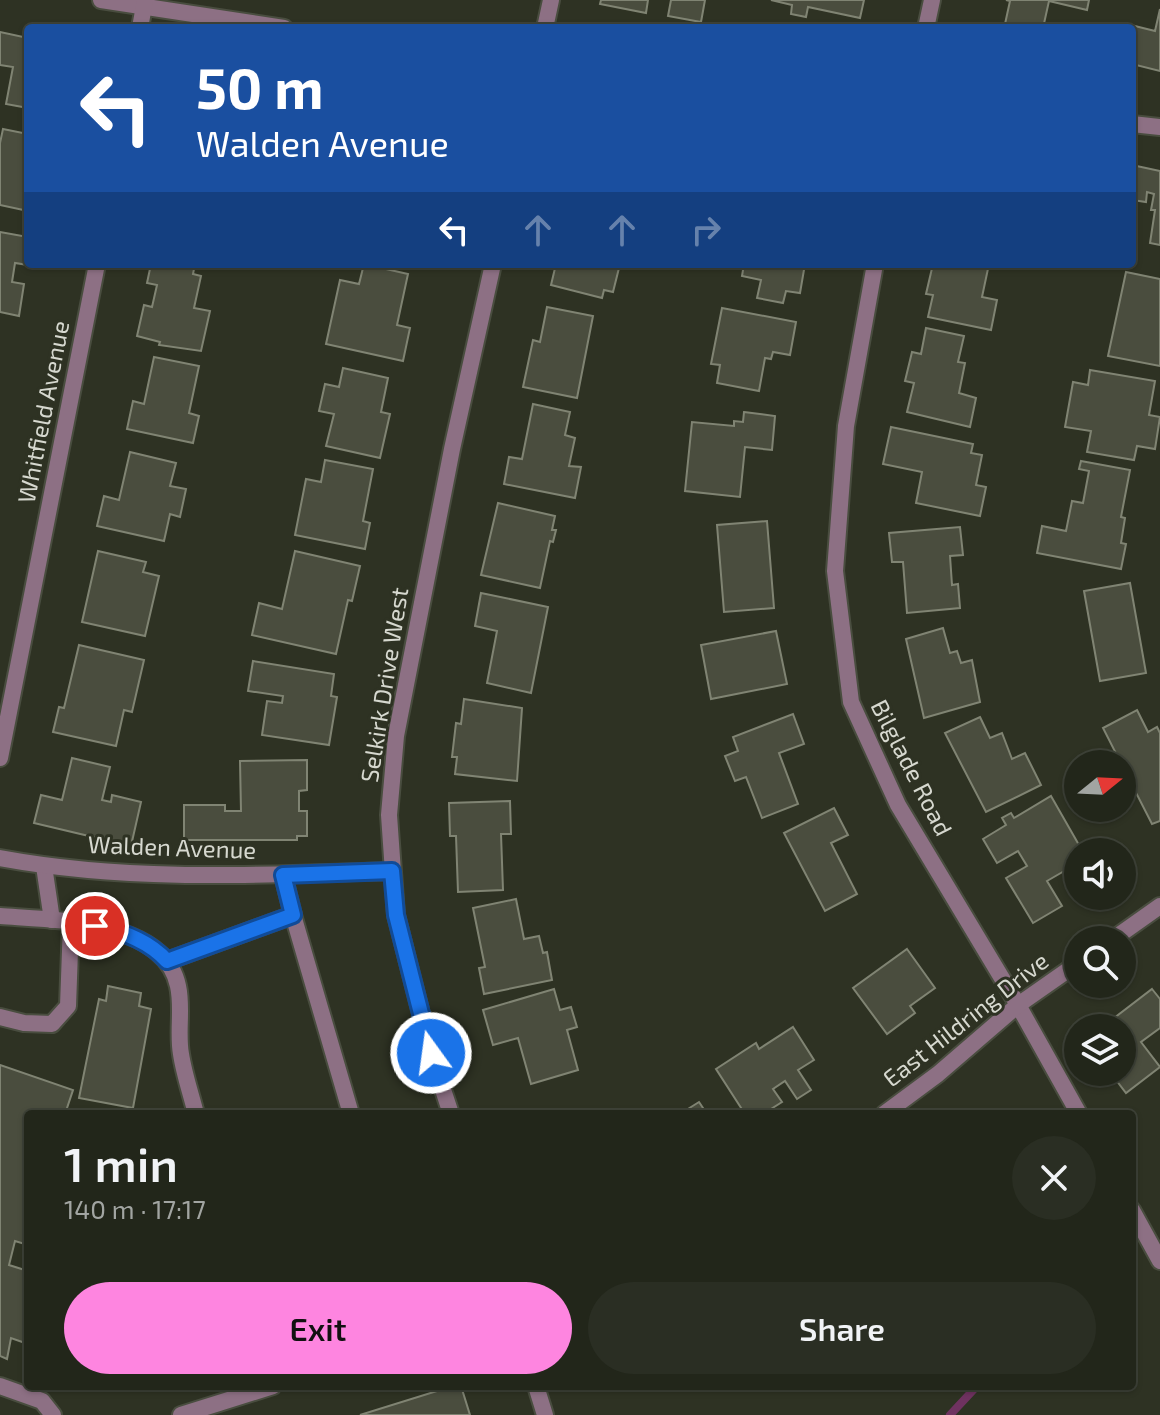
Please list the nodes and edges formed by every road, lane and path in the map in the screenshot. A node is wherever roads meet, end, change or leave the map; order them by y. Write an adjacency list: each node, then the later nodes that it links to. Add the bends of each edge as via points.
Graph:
1 (101, 0): 4 (street)
2 (551, 0): 7 (street)
3 (932, 0): 8 (street)
4 (144, 3): 5 (street); 6 (street)
5 (141, 24)
6 (262, 24)
7 (546, 24)
8 (927, 24)
9 (1136, 124): 10 (street)
10 (1160, 127)
11 (96, 268): 14 (street, Whitfield Avenue)
12 (492, 268): 17 (street, Selkirk Drive West, via 396,736 389,815)
13 (874, 268): 27 (street, Bilglade Road, via 846,426 835,571 851,702 898,805)
14 (0, 758)
15 (0, 858): 16 (street, Walden Avenue)
16 (44, 866): 18 (street, Walden Avenue, via 144,876); 22 (street)
17 (392, 871): 18 (street, Walden Avenue); 31 (street, Selkirk Drive West, via 396,915)
18 (283, 875): 20 (street)
19 (1160, 906): 24 (street)
20 (293, 915): 25 (street); 30 (street)
21 (0, 916): 22 (street)
22 (52, 920): 23 (street)
23 (71, 923): 25 (street, via 119,930 156,949); 28 (street, via 68,1006 52,1024)
24 (1132, 926)
25 (167, 961): 29 (street, via 178,985 181,1054)
26 (1064, 973): 27 (street, East Hildring Drive)
27 (1018, 1005): 32 (street, East Hildring Drive); 33 (street, Bilglade Road)
28 (0, 1017)
29 (195, 1110)
30 (350, 1110)
31 (450, 1110)
32 (889, 1110)
33 (1077, 1110)
34 (1136, 1217): 35 (street)
35 (1160, 1261)
36 (0, 1386): 40 (street, via 42,1401)
37 (261, 1390): 39 (street)
38 (537, 1390): 41 (street)
39 (189, 1414)
40 (53, 1415)
41 (545, 1415)

